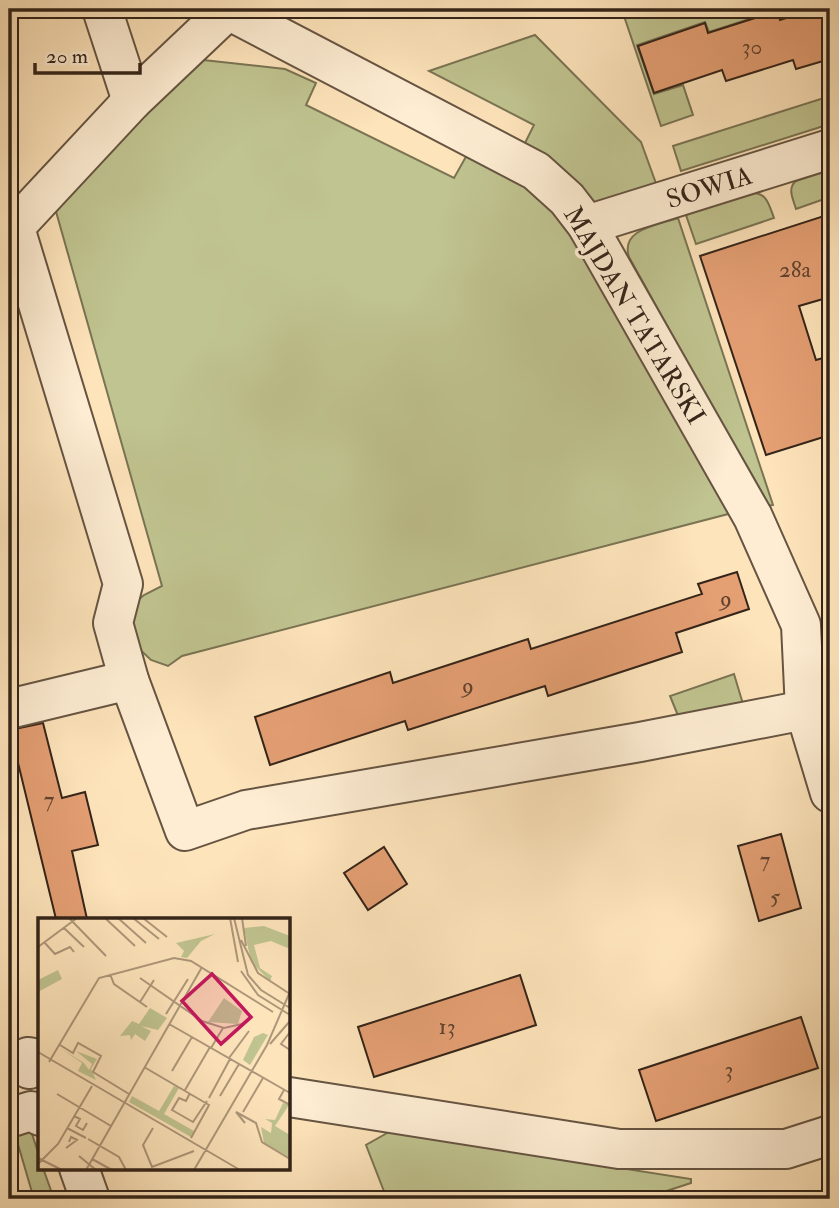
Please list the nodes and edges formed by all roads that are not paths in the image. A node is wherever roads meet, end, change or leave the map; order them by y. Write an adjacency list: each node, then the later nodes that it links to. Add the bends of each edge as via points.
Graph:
1 (102, 9): 3 (street)
2 (229, 9): 3 (street); 5 (street, MAJDAN TATARSKI, via 536,171)
3 (132, 101): 6 (street)
4 (830, 149): 5 (street, SOWIA)
5 (587, 225): 9 (street, MAJDAN TATARSKI, via 753,517 801,625)
6 (12, 230): 7 (street, via 123,584 113,623)
7 (129, 680): 8 (street); 9 (street, via 185,831 246,810)
8 (9, 709)
9 (805, 710): 10 (street, MAJDAN TATARSKI)
10 (830, 793)
11 (290, 1097): 14 (street, via 619,1149 786,1149)
12 (38, 1115): 13 (street, via 31,1111)
13 (9, 1118)
14 (830, 1135)
15 (80, 1170): 16 (street)
16 (90, 1199)

